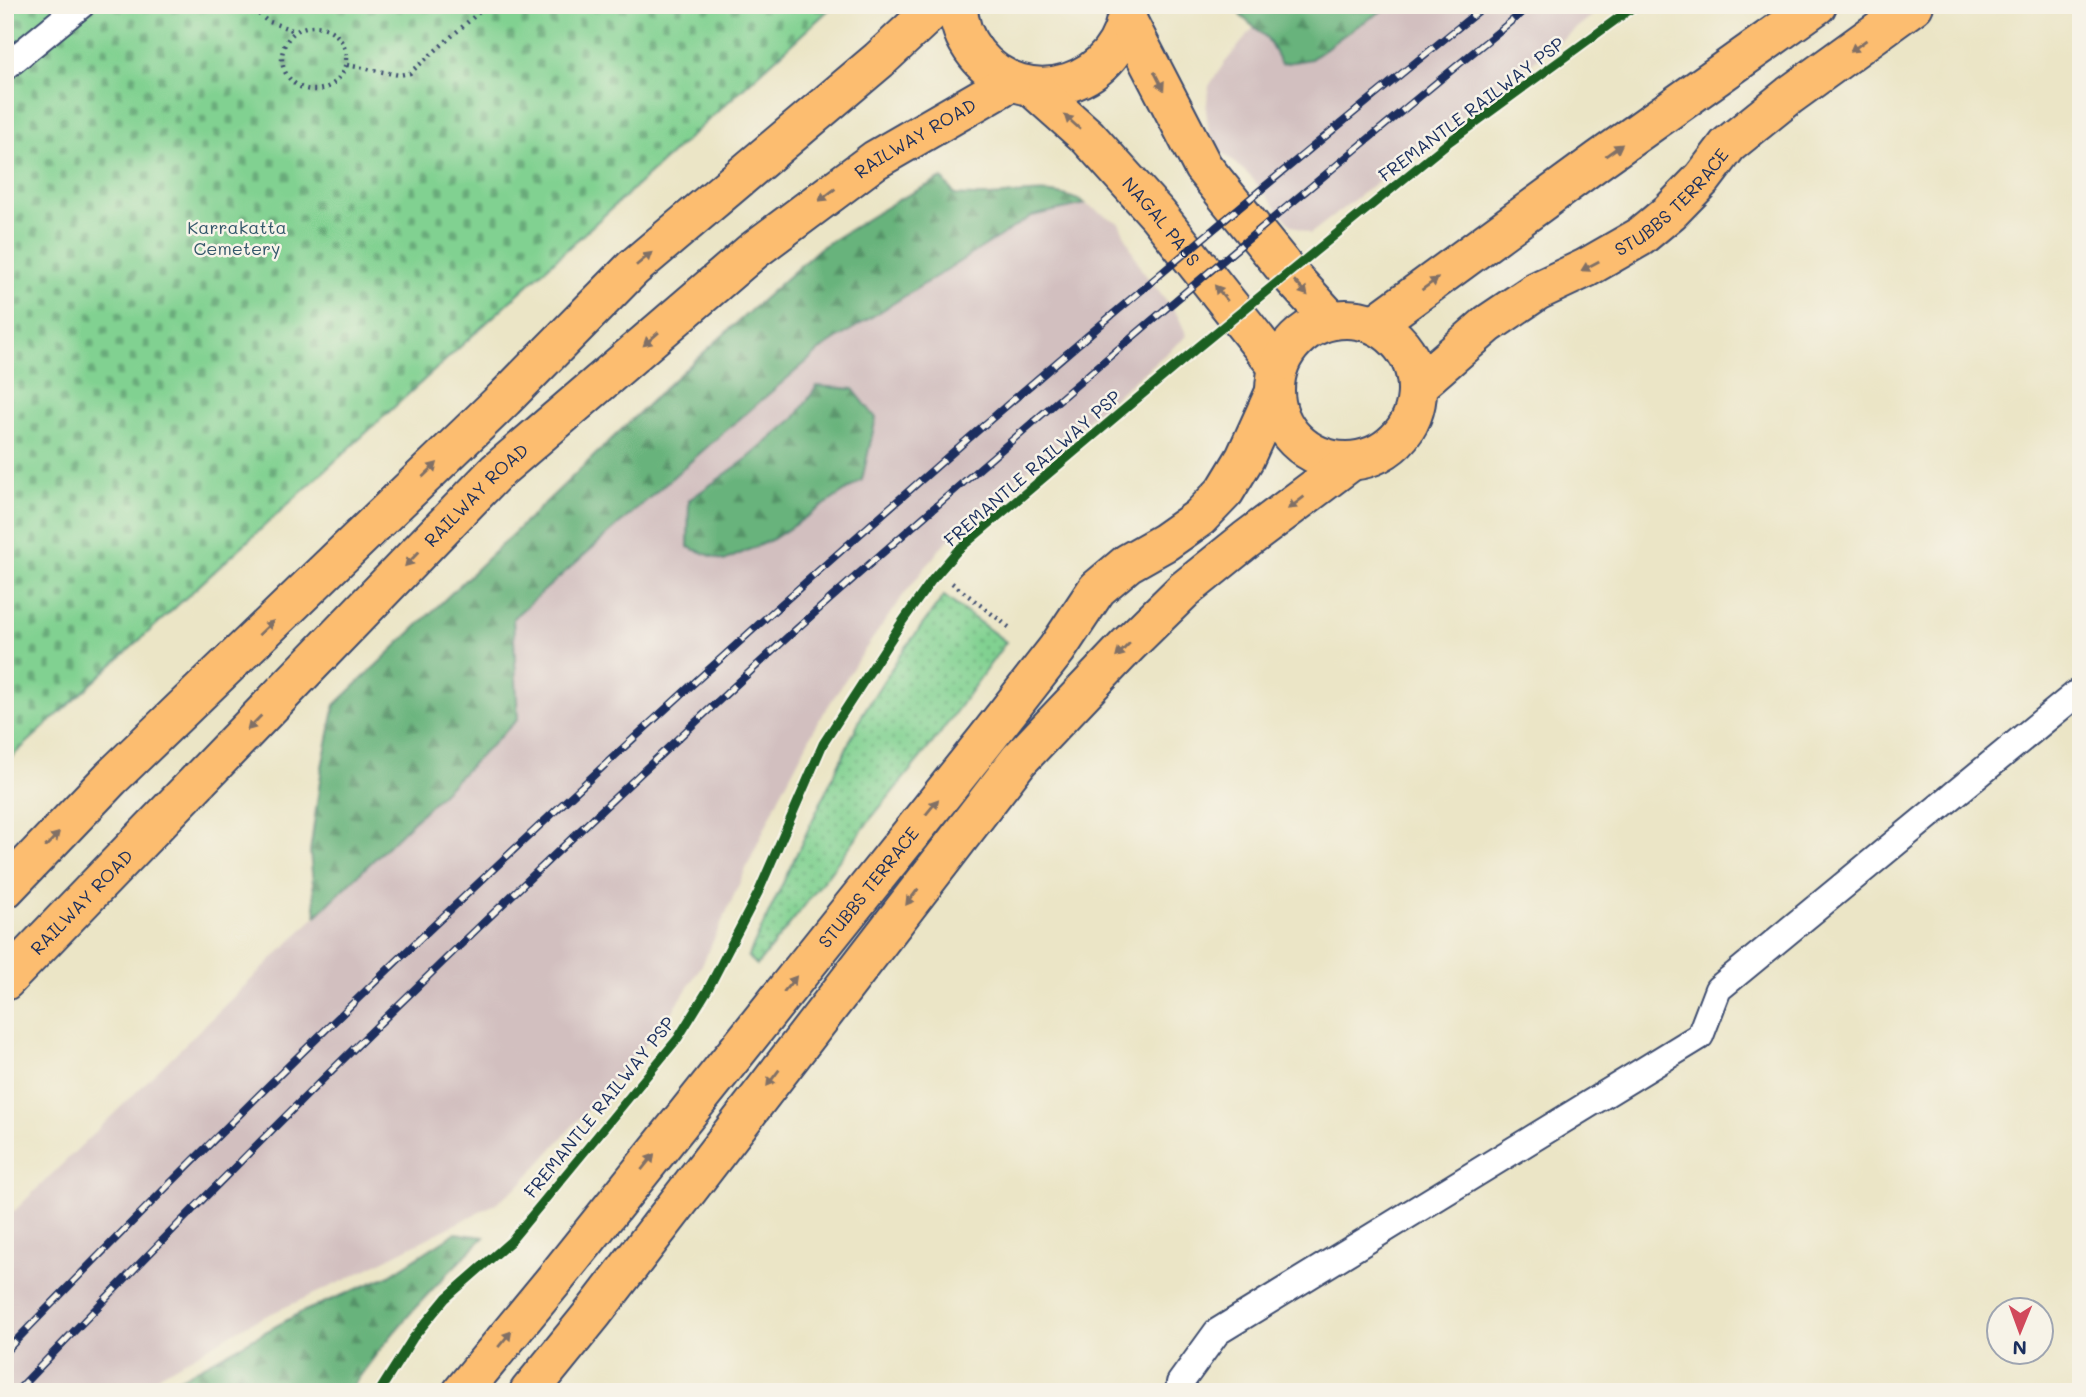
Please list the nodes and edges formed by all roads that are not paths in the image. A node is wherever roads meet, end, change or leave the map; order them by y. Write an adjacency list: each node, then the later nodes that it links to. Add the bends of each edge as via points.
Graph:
1 (81, 5): 7 (lane)
2 (938, 5): 15 (main road, one-way to 2, via 111,778 504,399 633,268)
3 (958, 5): 8 (main road, NAGAL PASS, via 967,43 985,66)
4 (1817, 5): 10 (main road, one-way to 4)
5 (1914, 5): 12 (main road, STUBBS TERRACE, one-way to 12, via 1728,145 1703,178 1640,237 1537,291 1488,324)
6 (1128, 13): 8 (main road, via 1118,44 1103,64 1082,78 1058,86); 9 (main road, one-way to 9, via 1203,167)
7 (5, 67)
8 (1021, 84): 11 (main road, NAGAL PASS, one-way to 8, via 1158,215 1088,137); 16 (main road, RAILWAY ROAD, one-way to 16, via 874,160 753,251 496,471)
9 (1331, 320): 10 (main road); 11 (main road, via 1290,345)
10 (1375, 324): 12 (main road, via 1405,348)
11 (1276, 381): 13 (main road, via 1279,416 1290,435 1307,451 1328,460); 17 (main road, STUBBS TERRACE, one-way to 11, via 985,741 1097,589 1128,563 1199,518 1225,491 1245,458)
12 (1418, 385): 13 (main road, via 1407,429 1392,446)
13 (1350, 462): 18 (main road, one-way to 18, via 1184,590 1019,760)
14 (2081, 690): 19 (lane, via 1718,989 1700,1036 1217,1332 1180,1383)
15 (5, 889)
16 (5, 981)
17 (462, 1392)
18 (529, 1392)
19 (1179, 1392)

